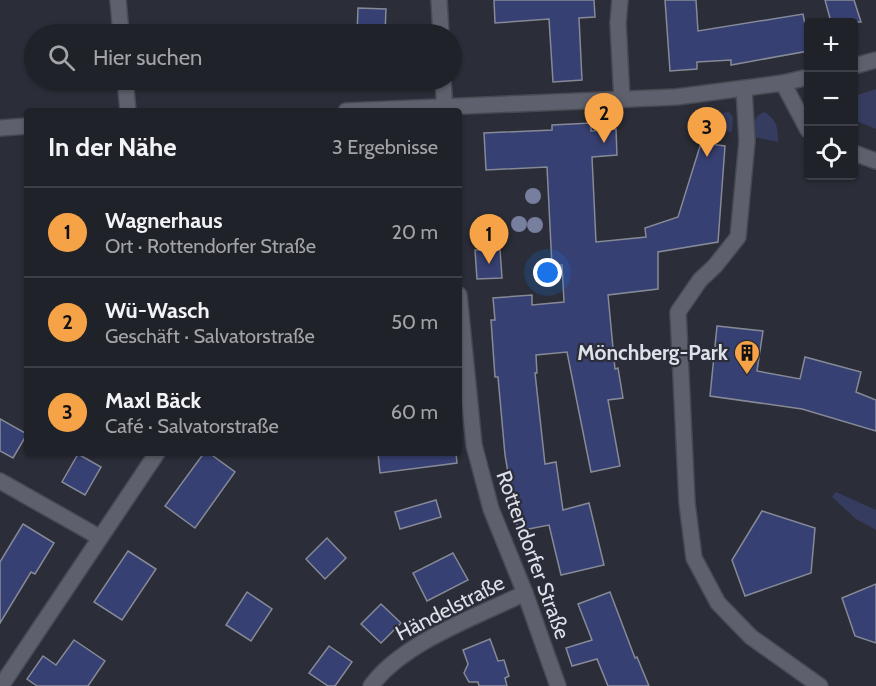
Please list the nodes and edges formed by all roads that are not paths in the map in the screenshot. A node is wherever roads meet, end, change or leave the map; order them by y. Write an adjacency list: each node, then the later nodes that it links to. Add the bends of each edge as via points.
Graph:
1 (118, 0): 4 (street)
2 (439, 0): 5 (street)
3 (620, 0): 13 (street)
4 (120, 24)
5 (440, 24)
6 (876, 60): 7 (street)
7 (858, 65)
8 (804, 78): 9 (street)
9 (783, 83): 10 (street); 18 (street)
10 (744, 89): 13 (street); 30 (street, via 747,141 738,237 678,312 687,503 694,558 718,603 751,637)
11 (126, 90): 14 (street)
12 (444, 90): 15 (street)
13 (622, 100): 16 (street)
14 (128, 108)
15 (445, 108)
16 (462, 108)
17 (24, 126): 19 (street)
18 (806, 126)
19 (0, 128)
20 (858, 154): 21 (street)
21 (876, 161)
22 (462, 325): 26 (street, Rottendorfer Straße, via 479,469)
23 (155, 456): 25 (street)
24 (0, 481): 25 (street)
25 (99, 537): 27 (street)
26 (525, 593): 28 (street, Händelstraße, via 428,639 402,655); 29 (street, Rottendorfer Straße)
27 (1, 686)
28 (371, 686)
29 (558, 686)
30 (820, 686)

